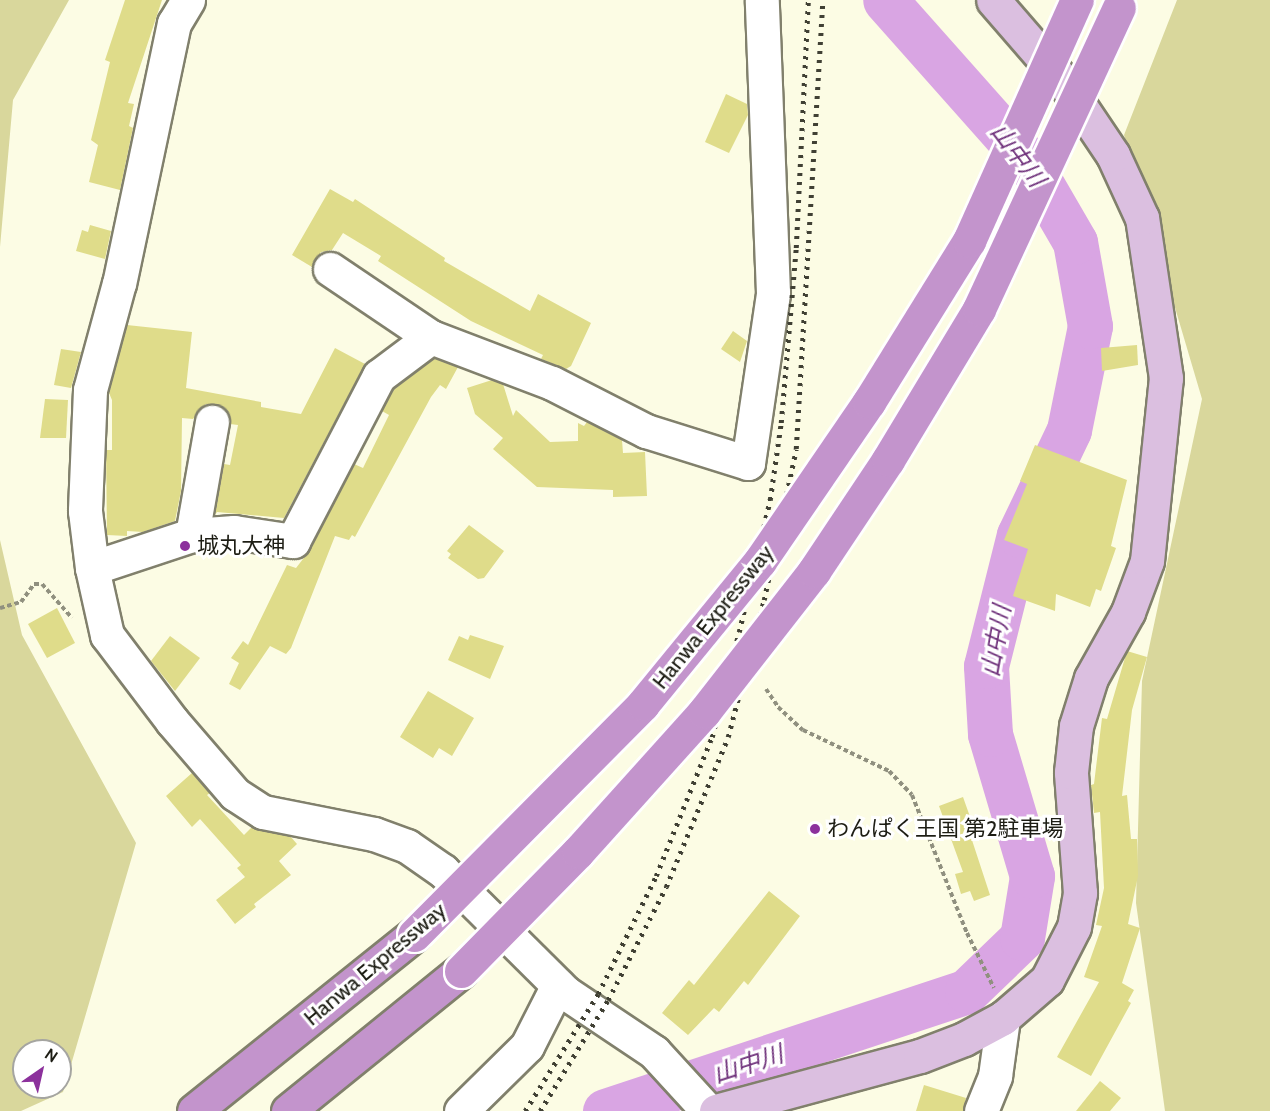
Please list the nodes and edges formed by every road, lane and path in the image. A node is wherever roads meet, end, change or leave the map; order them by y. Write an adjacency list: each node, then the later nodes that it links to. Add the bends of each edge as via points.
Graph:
1 (188, 0): 10 (street, via 174,23 119,284 90,390 85,511)
2 (762, 0): 7 (street, via 773,293 748,463 646,431 552,383)
3 (993, 0): 15 (main road, via 1064,82 1113,155 1142,218 1166,378 1147,561 1128,612 1091,678 1076,726 1071,772 1080,893 1074,927 1047,980)
4 (1077, 0): 17 (highway, Hanwa Expressway, bridge, via 969,241 869,402 760,561 643,704 414,936)
5 (1121, 4): 18 (highway, bridge, via 979,309 888,460 820,562 704,711 578,852 461,971)
6 (349, 271): 7 (street)
7 (431, 337): 9 (street, via 379,376 293,541 234,532)
8 (212, 422): 9 (street)
9 (192, 535): 10 (street)
10 (92, 568): 12 (street)
11 (0, 608): 12 (path, via 21,602 34,584 42,584 76,622 93,634)
12 (107, 635): 14 (street, via 172,721 235,794 263,812 374,834 408,846 443,871)
13 (766, 689): 15 (path, via 778,707 803,730 889,771 912,795)
14 (558, 986): 16 (street, via 654,1052); 19 (street, via 527,1046)
15 (999, 1004): 16 (main road, via 920,1056); 20 (street, via 995,1076)
16 (706, 1106)
17 (194, 1111)
18 (288, 1111)
19 (461, 1111)
20 (981, 1111)

